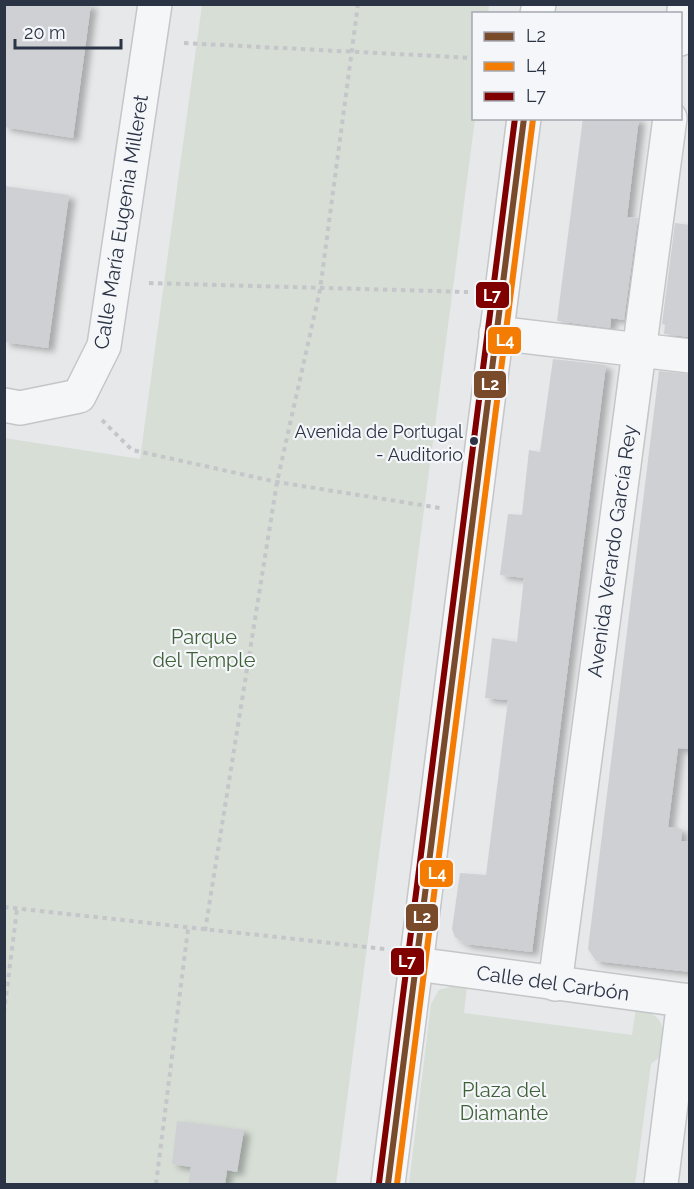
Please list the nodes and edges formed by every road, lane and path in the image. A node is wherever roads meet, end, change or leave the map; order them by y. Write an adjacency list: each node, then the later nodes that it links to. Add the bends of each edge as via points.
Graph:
1 (155, 4): 5 (street, Calle María Eugenia Milleret)
2 (358, 4): 6 (path)
3 (685, 4): 4 (street)
4 (682, 30)
5 (150, 42): 6 (path); 10 (street, Calle María Eugenia Milleret)
6 (351, 52): 7 (path); 11 (path)
7 (472, 58)
8 (524, 120): 12 (main road)
9 (670, 120): 14 (street, Avenida Verardo García Rey)
10 (114, 282): 11 (path); 16 (street, Calle María Eugenia Milleret, via 104,346)
11 (320, 290): 12 (path); 18 (path)
12 (502, 293): 13 (main road)
13 (496, 333): 14 (street); 19 (main road)
14 (639, 350): 15 (street); 25 (street, Avenida Verardo García Rey)
15 (690, 356)
16 (79, 396): 17 (street, via 20,408); 18 (path, via 132,450)
17 (4, 405)
18 (277, 482): 19 (path); 23 (path)
19 (474, 514): 24 (main road)
20 (4, 907): 21 (path)
21 (17, 909): 22 (path); 27 (path)
22 (188, 930): 23 (path); 28 (path)
23 (205, 931): 24 (path)
24 (417, 958): 25 (street, Calle del Carbón); 29 (main road)
25 (555, 984): 26 (street, Calle del Carbón)
26 (687, 1001): 30 (street)
27 (4, 1013)
28 (156, 1185)
29 (388, 1185)
30 (661, 1185)

